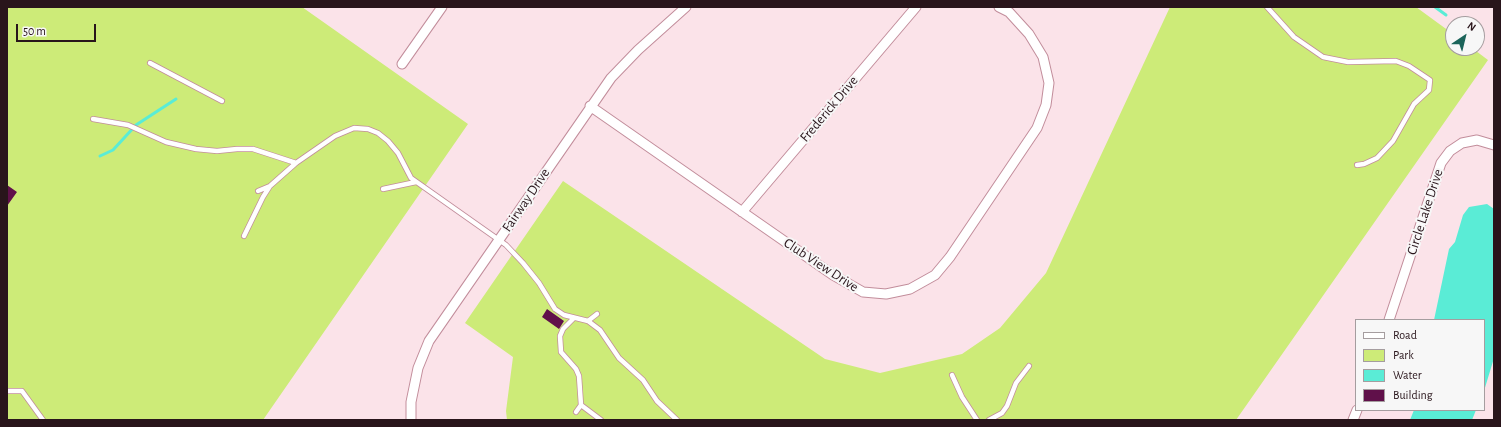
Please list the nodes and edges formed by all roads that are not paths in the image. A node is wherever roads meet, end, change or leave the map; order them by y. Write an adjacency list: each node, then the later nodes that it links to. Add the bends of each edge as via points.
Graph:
1 (442, 7): 7 (street)
2 (686, 7): 9 (street, Fairway Drive, via 638,50)
3 (916, 7): 18 (street, Frederick Drive)
4 (999, 7): 18 (street, Club View Drive, via 1009,12 1029,34 1043,57 1049,83 1046,105 1037,128 950,257 935,275 910,289 886,294 863,292 833,275)
5 (1267, 7): 13 (lane, via 1294,37 1323,57 1348,62 1396,61 1430,80 1429,90 1414,104 1393,141 1370,162)
6 (150, 63): 8 (lane)
7 (402, 64)
8 (222, 101)
9 (590, 106): 18 (street, Club View Drive); 20 (street, Fairway Drive)
10 (93, 119): 12 (lane, via 138,128 166,142 196,150 254,149)
11 (1494, 145): 23 (street, Circle Lake Drive, via 1477,140 1462,143 1450,151 1441,163)
12 (296, 162): 14 (lane, via 336,136 354,128 368,129 388,141 398,153 411,178); 15 (lane)
13 (1357, 165)
14 (417, 182): 16 (lane); 20 (lane)
15 (270, 186): 17 (lane); 19 (lane)
16 (383, 189)
17 (258, 191)
18 (742, 212)
19 (244, 236)
20 (499, 240): 22 (lane, via 523,262 555,309); 31 (street, Fairway Drive, via 429,341 418,368 411,402)
21 (597, 314): 24 (lane)
22 (574, 318): 24 (lane); 28 (lane, via 563,329 560,343 561,352 579,376)
23 (1389, 319)
24 (588, 321): 33 (lane, via 600,330 619,358 643,380 657,401)
25 (1029, 366): 35 (lane, via 1016,383 1002,413)
26 (952, 375): 34 (lane, via 962,397)
27 (7, 391): 30 (lane, via 22,391)
28 (581, 405): 29 (lane); 32 (lane)
29 (576, 412)
30 (43, 420)
31 (411, 420)
32 (601, 420)
33 (678, 420)
34 (978, 420)
35 (989, 420)

